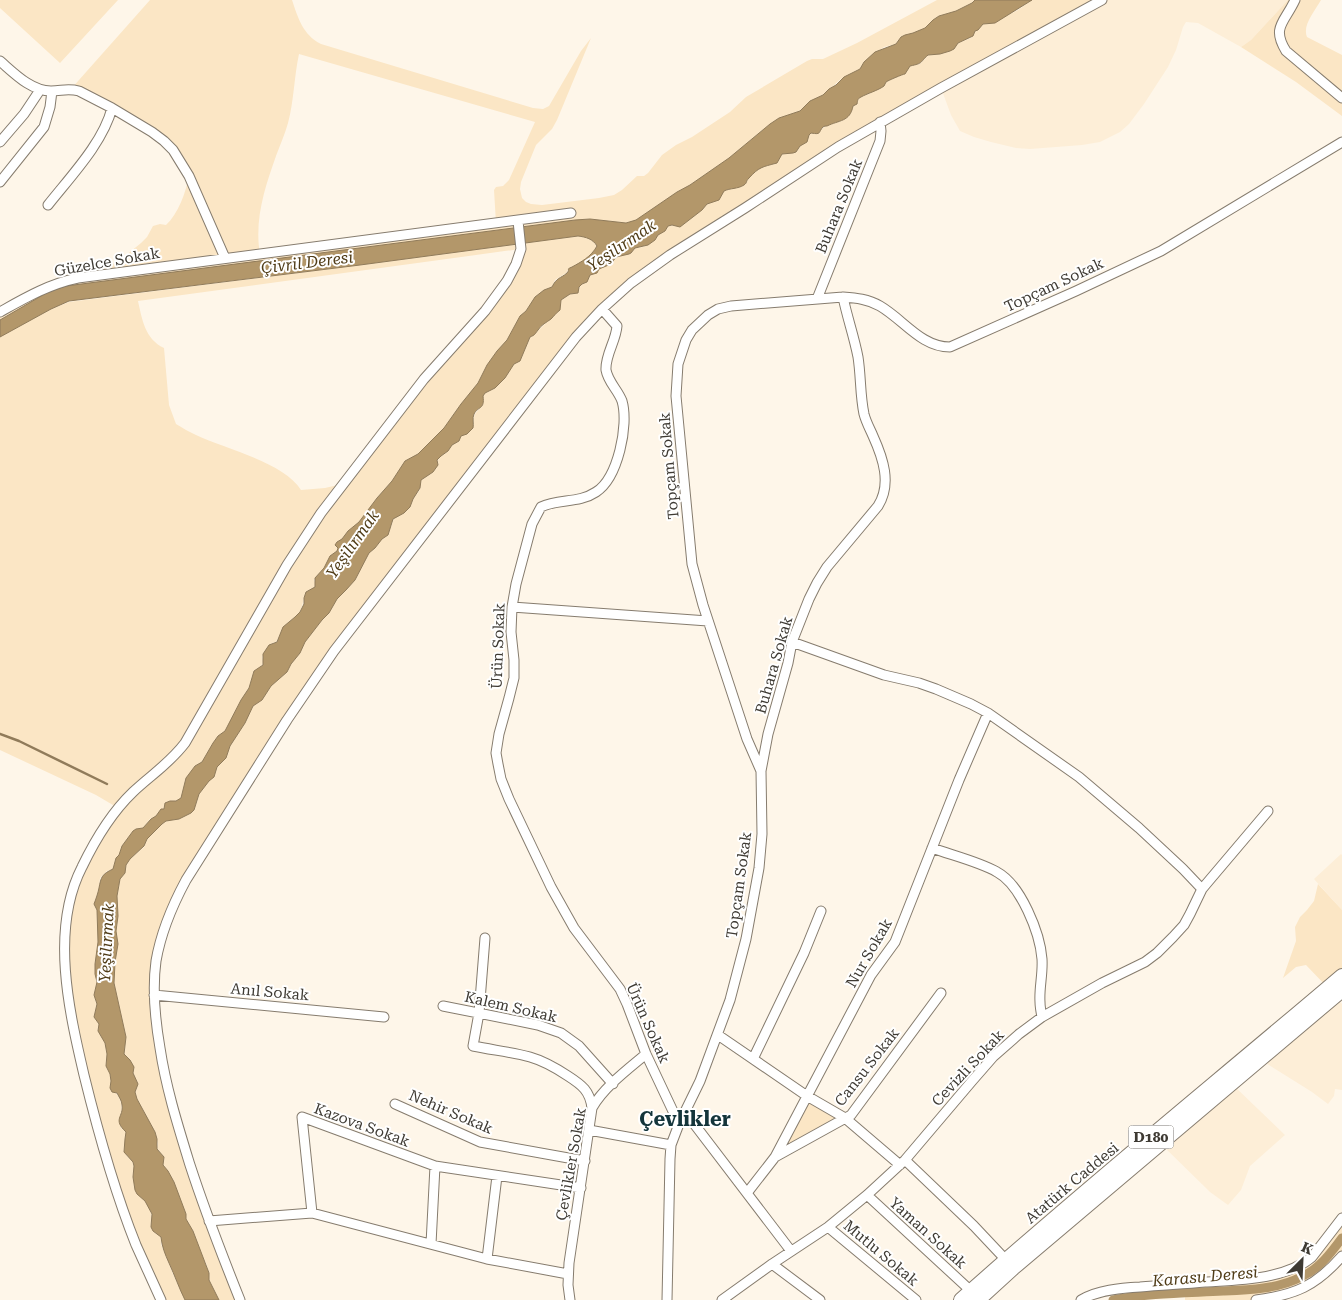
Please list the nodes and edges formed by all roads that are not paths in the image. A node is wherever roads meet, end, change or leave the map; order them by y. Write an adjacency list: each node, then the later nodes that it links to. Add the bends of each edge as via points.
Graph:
1 (1102, 0): 8 (street)
2 (1295, 0): 6 (street, via 1281,23 1280,42 1286,51)
3 (0, 61): 4 (street)
4 (40, 90): 5 (street); 9 (street)
5 (52, 91): 7 (street, via 79,91); 11 (street, via 44,126)
6 (1342, 98)
7 (112, 108): 12 (street, via 97,142); 15 (street, via 152,132 173,150 189,176)
8 (880, 122): 17 (street, Buhara Sokak, via 880,141); 18 (street, via 670,255)
9 (0, 142)
10 (1342, 142): 16 (street, Topçam Sokak, via 1161,251 950,347 925,340 881,307 860,298)
11 (0, 182)
12 (48, 205)
13 (571, 213): 14 (street, Güzelce Sokak)
14 (518, 224): 15 (street, Güzelce Sokak); 70 (street, via 521,249 498,295 424,379 321,513 287,565 185,743 118,808 91,850 74,885 68,908 65,960 71,1019 106,1157 136,1244)
15 (225, 258): 19 (street, Güzelce Sokak, via 64,281)
16 (843, 297): 17 (street, Topçam Sokak); 22 (street, Buhara Sokak, via 858,360 864,416 884,466 885,490 878,506 821,577)
17 (817, 299): 21 (street, Topçam Sokak, via 718,309 696,326 681,351 676,396 692,564)
18 (602, 309): 20 (street, Ürün Sokak, via 617,326 606,365 608,377 624,408 620,452 598,491 579,500 541,507 532,524); 33 (street, via 576,337 385,584 287,720 174,902 159,943)
19 (0, 312)
20 (512, 607): 21 (street); 39 (street, Ürün Sokak, via 514,678 496,753 501,779 555,896 574,928 620,988)
21 (708, 621): 24 (street, Topçam Sokak, via 747,739)
22 (792, 642): 23 (street, via 884,675 936,689); 24 (street, Buhara Sokak)
23 (988, 713): 26 (street, Nur Sokak); 27 (street, via 1079,777 1140,828)
24 (761, 771): 38 (street, Topçam Sokak, via 759,868 746,939)
25 (1268, 811): 27 (street, Cevizli Sokak)
26 (932, 848): 37 (street, via 991,868 1004,876 1015,889 1039,938); 42 (street, Nur Sokak, via 895,942 871,975)
27 (1202, 889): 37 (street, Cevizli Sokak, via 1184,924 1145,962)
28 (821, 911): 40 (street, via 804,954)
29 (485, 938): 35 (street)
30 (1342, 976): 66 (highway, Atatürk Caddesi / D180)
31 (1342, 990): 69 (highway, Atatürk Caddesi / D180, via 1014,1268)
32 (941, 993): 46 (street, Cansu Sokak, via 851,1115)
33 (154, 995): 36 (street, Anıl Sokak); 60 (street, via 165,1078)
34 (443, 1006): 35 (street, Kalem Sokak)
35 (479, 1013): 41 (street, Kalem Sokak, via 561,1033 579,1046); 44 (street, via 473,1046 529,1057 552,1066 585,1088)
36 (384, 1017)
37 (1042, 1017): 52 (street, Cevizli Sokak, via 993,1057)
38 (718, 1035): 40 (street); 45 (street, Topçam Sokak)
39 (646, 1054): 41 (street, Çevlikler Sokak); 47 (street, Ürün Sokak)
40 (753, 1059): 42 (street)
41 (613, 1084): 44 (street, Çevlikler Sokak)
42 (807, 1096): 46 (street); 50 (street, Nur Sokak)
43 (395, 1104): 51 (street, Nehir Sokak, via 480,1142)
44 (592, 1108): 48 (street, Çevlikler Sokak)
45 (685, 1112): 47 (street, Topçam Sokak); 56 (street)
46 (845, 1118): 50 (street, Cansu Sokak); 52 (street)
47 (679, 1124): 49 (street, Topçam Sokak)
48 (589, 1130): 49 (street); 51 (street, Çevlikler Sokak)
49 (671, 1145): 73 (street, Topçam Sokak)
50 (775, 1157): 56 (street, Nur Sokak)
51 (585, 1160): 55 (street, Çevlikler Sokak)
52 (902, 1163): 57 (street, Cevizli Sokak); 66 (street, via 974,1226)
53 (435, 1166): 54 (street, Kazova Sokak); 58 (street, Kazova Sokak, via 302,1117); 62 (street)
54 (497, 1176): 55 (street, Kazova Sokak); 65 (street)
55 (580, 1188): 68 (street, Çevlikler Sokak)
56 (747, 1193): 63 (street)
57 (867, 1195): 61 (street, Cevizli Sokak); 69 (street, Yaman Sokak)
58 (312, 1213): 60 (street); 62 (street)
59 (1342, 1218): 77 (street, via 1312,1257 1291,1270 1244,1280 1128,1288)
60 (209, 1221): 71 (street)
61 (828, 1227): 63 (street, Cevizli Sokak); 76 (street, Mutlu Sokak)
62 (431, 1244): 65 (street)
63 (791, 1251): 67 (street, Cevizli Sokak)
64 (1342, 1256): 78 (street, via 1308,1286 1285,1295)
65 (487, 1259): 68 (street)
66 (1006, 1260): 69 (highway, Atatürk Caddesi / D180)
67 (772, 1264): 74 (street, Cevizli Sokak); 75 (street)
68 (568, 1274): 72 (street, Çevlikler Sokak)
69 (970, 1297)
70 (161, 1300)
71 (240, 1300)
72 (570, 1300)
73 (667, 1300)
74 (724, 1300)
75 (820, 1300)
76 (916, 1300)
77 (1080, 1300)
78 (1256, 1300)

